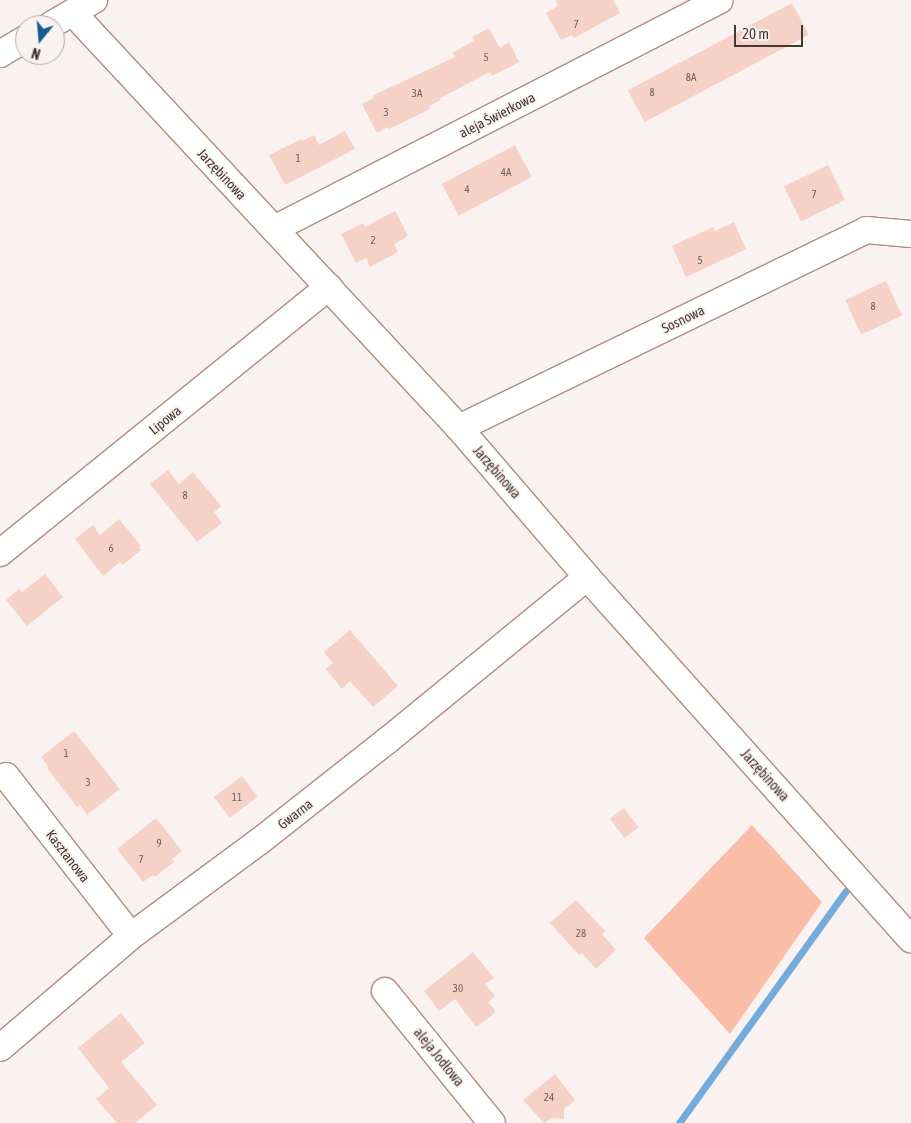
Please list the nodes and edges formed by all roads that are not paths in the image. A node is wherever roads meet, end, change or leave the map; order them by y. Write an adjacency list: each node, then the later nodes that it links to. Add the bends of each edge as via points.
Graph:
1 (720, 0): 5 (street, aleja Świerkowa)
2 (73, 13): 5 (street, Jarzębinowa)
3 (15, 44): 4 (street)
4 (0, 54)
5 (274, 230): 7 (street, Jarzębinowa)
6 (911, 234): 8 (street, Sosnowa, via 866,230)
7 (329, 287): 8 (street, Jarzębinowa); 9 (street, Lipowa)
8 (459, 428): 10 (street, Jarzębinowa)
9 (0, 553)
10 (587, 577): 12 (street, Gwarna, via 260,841); 13 (street, Jarzębinowa)
11 (6, 776): 12 (street, Kasztanowa)
12 (131, 936): 15 (street, Gwarna)
13 (911, 939)
14 (385, 990): 16 (street, aleja Jodłowa)
15 (0, 1048)
16 (492, 1123)

